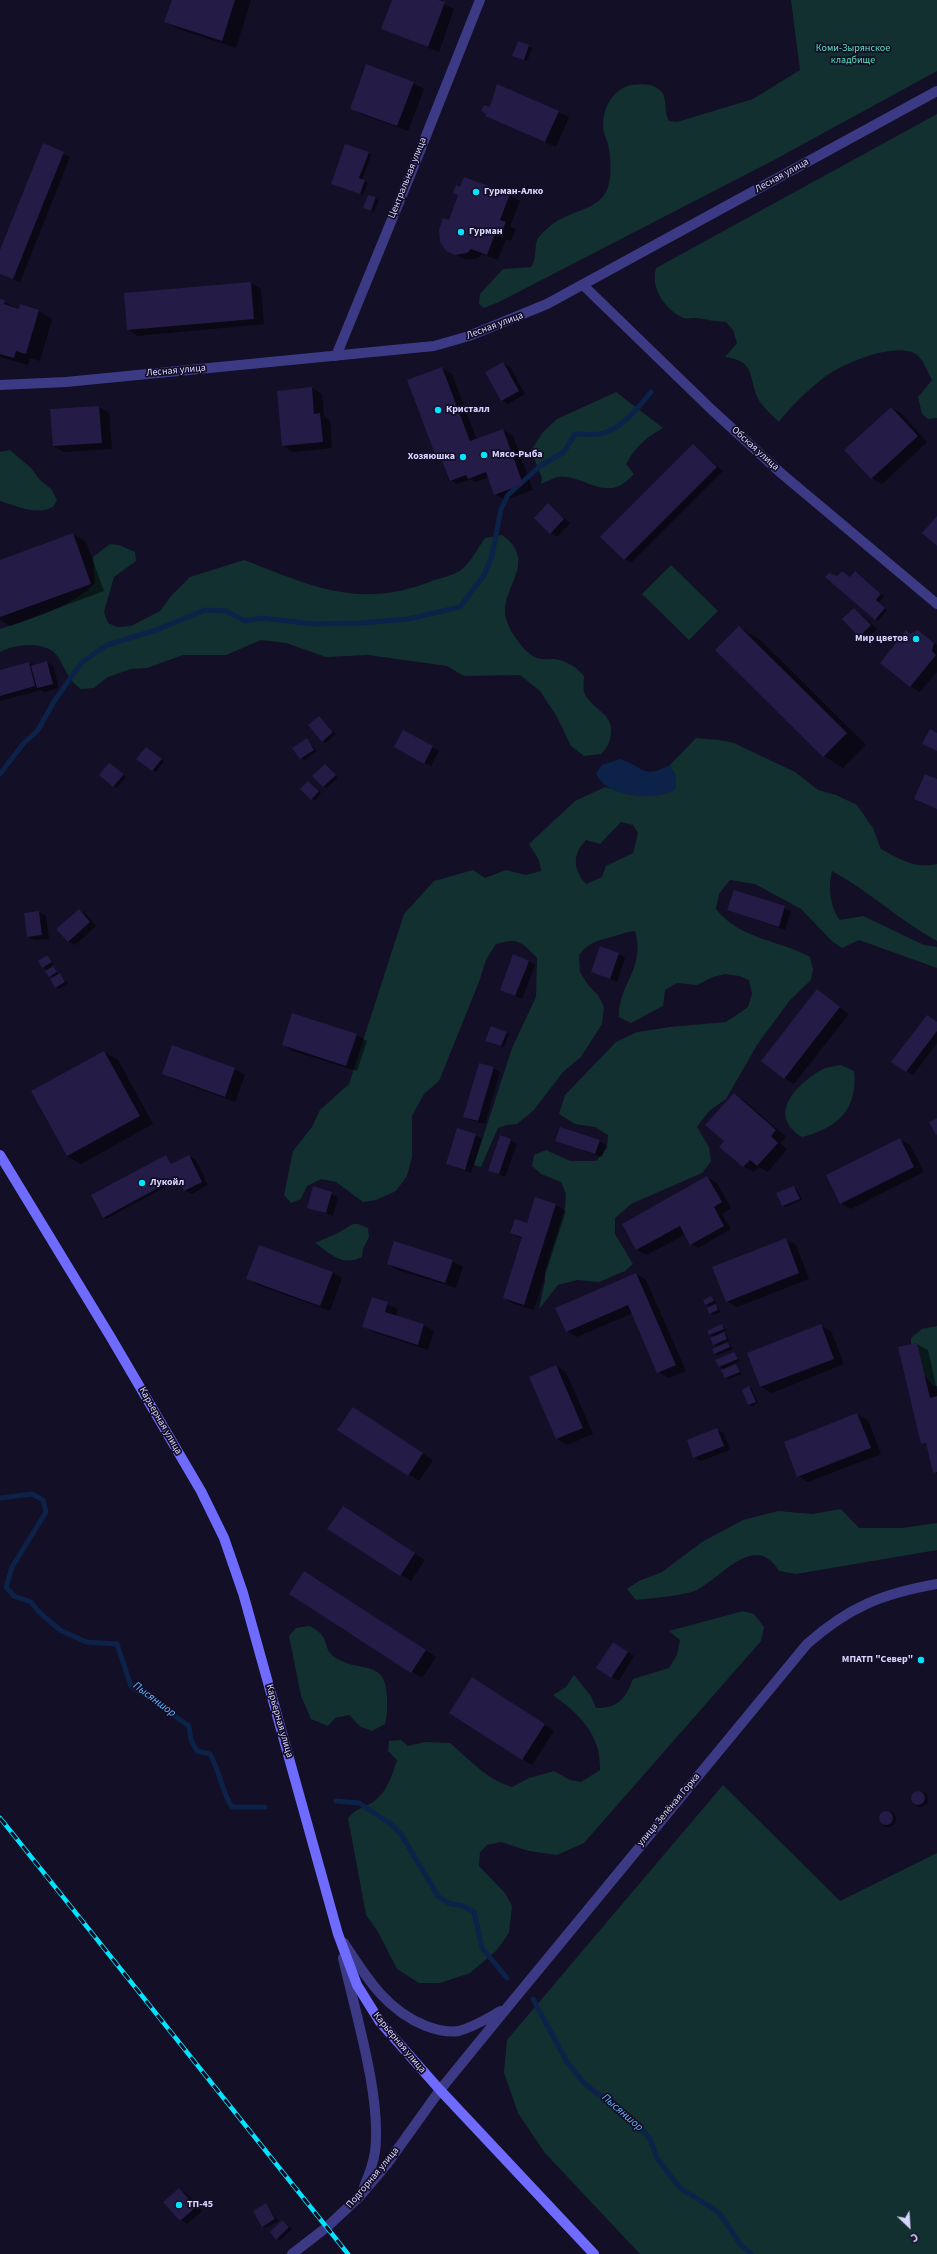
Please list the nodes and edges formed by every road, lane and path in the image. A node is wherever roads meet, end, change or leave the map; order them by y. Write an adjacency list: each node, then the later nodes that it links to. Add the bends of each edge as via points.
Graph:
1 (480, 0): 4 (street, Центральная улица)
2 (937, 91): 3 (street, Лесная улица)
3 (583, 285): 4 (street, Лесная улица, via 517,318 450,342); 6 (street, Обская улица, via 776,469)
4 (336, 356): 5 (street, Лесная улица, via 66,382)
5 (0, 385)
6 (937, 604)
7 (0, 1155): 9 (main road, Карьерная улица, via 201,1491 224,1538 243,1593)
8 (937, 1584): 10 (street, улица Зелёная Горка, via 891,1594 860,1606 831,1622 807,1644)
9 (338, 1934): 10 (street, via 379,1994 396,2010 413,2020 443,2031 458,2031); 11 (main road, Карьерная улица, via 357,1985 368,2006); 12 (street, via 368,2068 376,2132 371,2169)
10 (506, 2009): 11 (street, улица Зелёная Горка)
11 (440, 2090): 12 (street, Подгорная улица, via 387,2164); 14 (main road, Карьерная улица)
12 (360, 2196): 13 (street, Подгорная улица, via 328,2227)
13 (292, 2254)
14 (594, 2254)

